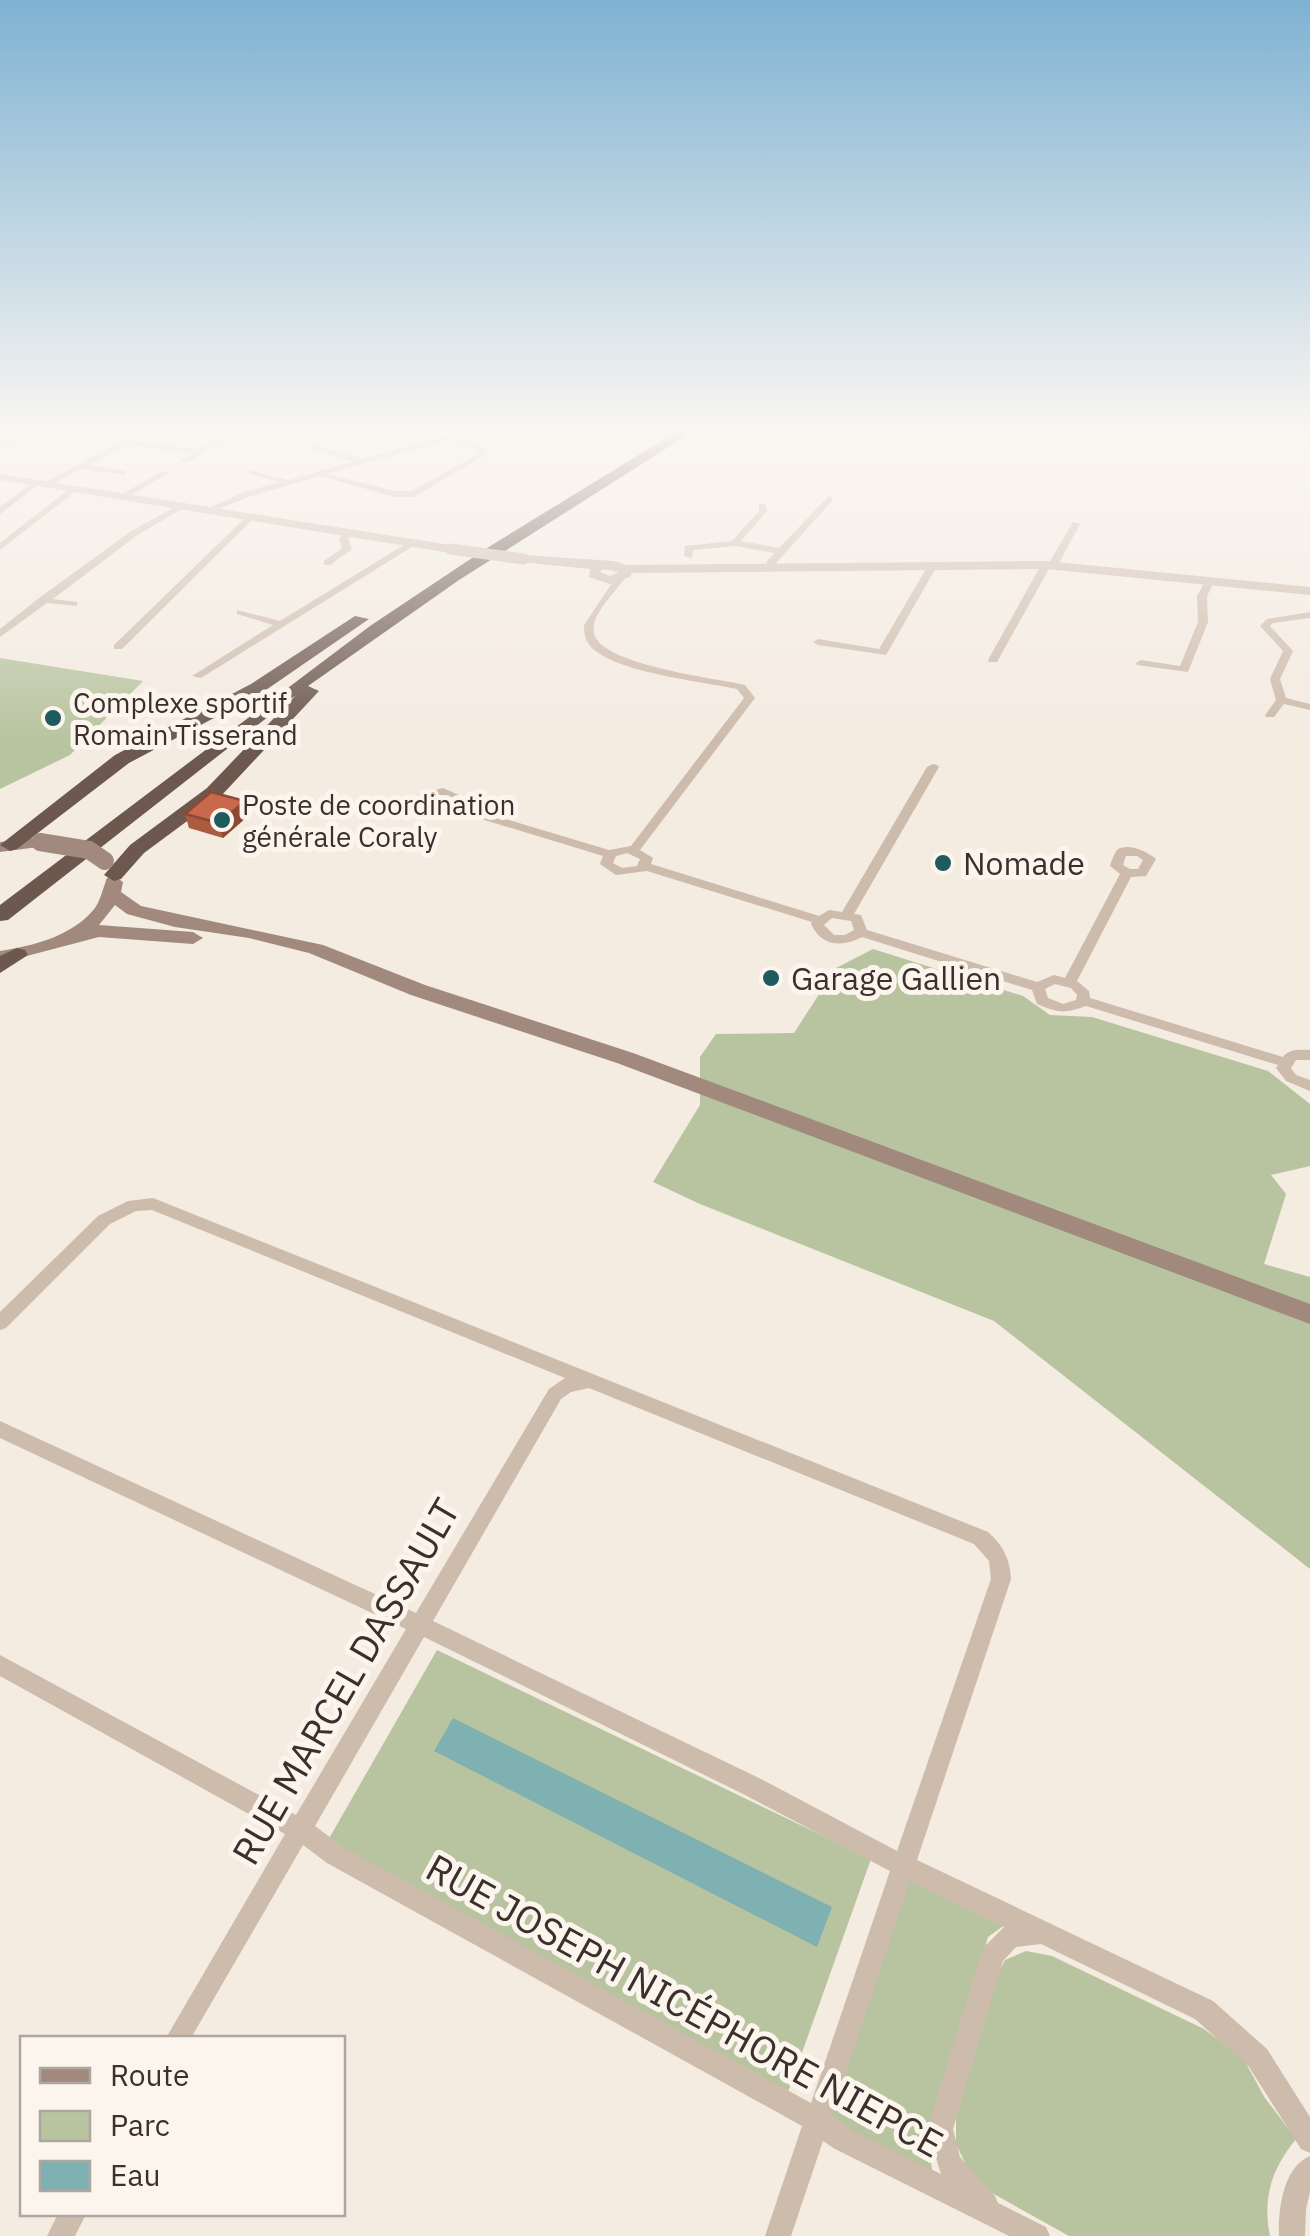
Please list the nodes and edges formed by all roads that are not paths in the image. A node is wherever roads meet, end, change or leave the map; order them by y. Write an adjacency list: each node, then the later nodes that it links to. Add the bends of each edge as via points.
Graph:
1 (134, 533): 24 (street)
2 (234, 533): 31 (street)
3 (350, 533): 14 (street, via 343,538 347,550)
4 (352, 533): 10 (street)
5 (508, 533): 21 (highway)
6 (523, 533): 19 (highway)
7 (743, 533): 11 (street)
8 (798, 533): 13 (street)
9 (1070, 533): 15 (street)
10 (412, 543): 17 (street, bridge); 28 (street)
11 (735, 543): 12 (street, via 688,548); 13 (street)
12 (689, 556)
13 (774, 560): 16 (street, via 794,569); 18 (street, via 742,570)
14 (327, 563)
15 (1050, 565): 16 (street); 20 (street); 32 (street)
16 (932, 566): 30 (street, via 882,653)
17 (598, 573): 18 (street); 23 (street)
18 (623, 574): 23 (street)
19 (451, 578): 45 (highway, via 321,682 214,792); 48 (highway, via 301,682)
20 (1210, 580): 22 (street); 33 (street, via 1184,670)
21 (426, 584): 40 (highway, via 414,585 238,699 122,759); 46 (highway, via 262,698)
22 (1309, 593)
23 (609, 597): 41 (street, via 588,629 600,652 727,682 750,698)
24 (42, 600): 25 (street); 29 (street)
25 (74, 604)
26 (240, 612): 28 (street)
27 (1310, 615): 35 (street, via 1264,626 1288,652 1275,679)
28 (281, 624): 34 (street)
29 (0, 634)
30 (818, 642)
31 (118, 648)
32 (993, 660)
33 (1141, 662)
34 (198, 676)
35 (1281, 700): 36 (street); 37 (street)
36 (1310, 707)
37 (1270, 715)
38 (934, 767): 47 (street)
39 (454, 807): 42 (street)
40 (5, 846): 45 (main road, bridge, via 78,847)
41 (634, 850): 42 (street); 43 (street, via 647,858)
42 (609, 854): 43 (street, via 606,864 616,871)
43 (645, 866): 49 (street)
44 (1127, 874): 54 (street)
45 (111, 877): 51 (main road, via 98,916); 53 (main road, via 134,910 282,940)
46 (0, 899)
47 (847, 914): 49 (street); 50 (street, via 860,922)
48 (0, 916)
49 (819, 920): 50 (street, via 819,931 834,939)
50 (860, 932): 55 (street)
51 (72, 935): 52 (main road); 53 (main road, via 98,930 210,940)
52 (6, 959)
53 (355, 966): 60 (main road, via 625,1058)
54 (1070, 981): 55 (street, via 1047,980); 56 (street, via 1082,989)
55 (1038, 987): 56 (street, via 1042,1001 1056,1008)
56 (1084, 1001): 58 (street)
57 (1310, 1055): 58 (street)
58 (1284, 1062): 59 (street, via 1291,1078)
59 (1310, 1086)
60 (1303, 1310)
61 (0, 1323): 62 (street, via 104,1220 153,1204)
62 (587, 1378): 64 (street, RUE MARCEL DASSAULT, via 555,1394); 67 (street, via 994,1548 1001,1579)
63 (0, 1429): 64 (street)
64 (421, 1626): 66 (street, RUE MARCEL DASSAULT); 67 (street)
65 (0, 1665): 66 (street, RUE JOSEPH NICÉPHORE NIEPCE)
66 (303, 1831): 69 (street, RUE MARCEL DASSAULT); 70 (street, RUE JOSEPH NICÉPHORE NIEPCE, via 335,1855)
67 (902, 1865): 68 (street); 70 (street)
68 (1043, 1932): 71 (street, via 1204,2010 1238,2036); 73 (street, via 1010,1936 993,1954 940,2129 950,2164)
69 (179, 2036)
70 (818, 2121): 73 (street, RUE JOSEPH NICÉPHORE NIEPCE); 74 (street)
71 (1310, 2140)
72 (1310, 2169): 76 (street, via 1292,2205)
73 (990, 2211): 75 (street, RUE JOSEPH NICÉPHORE NIEPCE)
74 (778, 2236)
75 (1037, 2236)
76 (1292, 2236)

